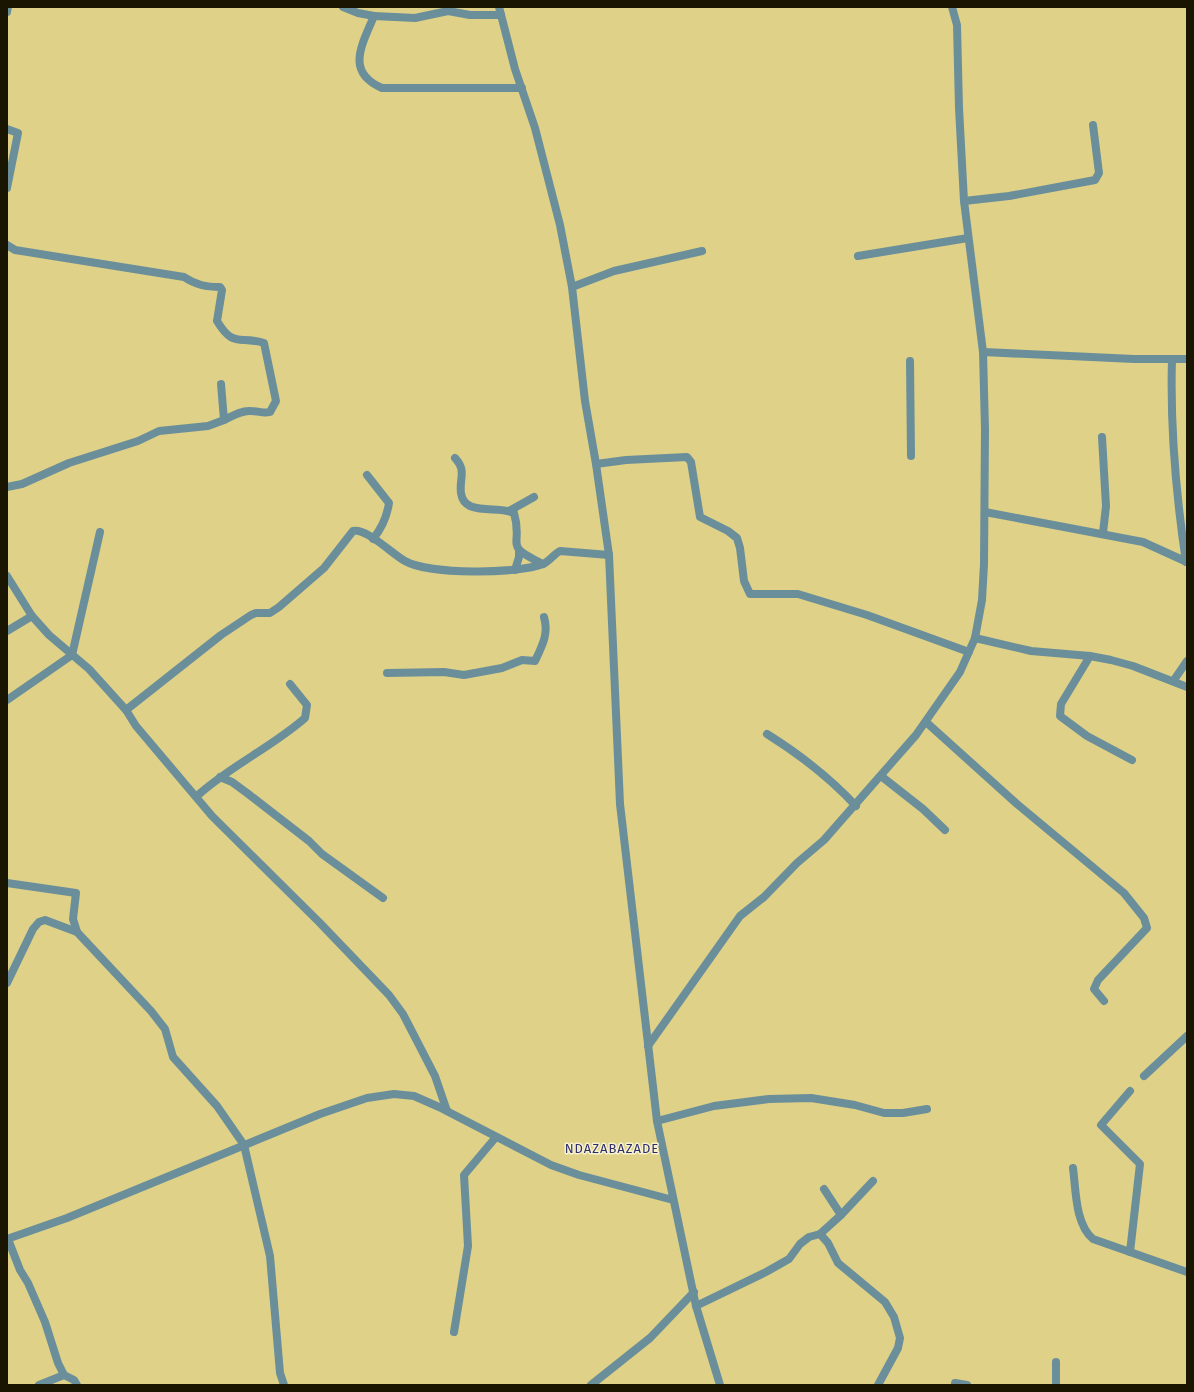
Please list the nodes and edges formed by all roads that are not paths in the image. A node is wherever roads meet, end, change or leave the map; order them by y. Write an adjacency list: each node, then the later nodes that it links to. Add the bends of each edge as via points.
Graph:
1 (8, 7): 5 (street)
2 (343, 7): 6 (street)
3 (952, 7): 11 (street, via 957,25)
4 (500, 11): 6 (street, via 470,15 448,11 415,18); 7 (street)
5 (7, 12)
6 (374, 16): 7 (street, via 358,61 362,73 369,82 382,88)
7 (522, 88): 16 (street, via 558,217)
8 (1093, 125): 11 (street, via 1099,173 1095,180)
9 (7, 129): 10 (street, via 18,133)
10 (7, 188)
11 (964, 202): 12 (street)
12 (968, 238): 15 (street); 17 (street)
13 (7, 245): 22 (street, via 15,250 169,274 184,277 207,287 220,287 222,290 217,321 225,334 239,341 257,340 264,343 276,401 270,412 264,414 251,411)
14 (702, 251): 16 (street, via 614,271)
15 (858, 256)
16 (572, 287): 26 (street, via 585,401)
17 (983, 352): 18 (street); 31 (street, via 986,429)
18 (1172, 359): 19 (street); 37 (street, via 1175,473)
19 (1187, 359)
20 (910, 361): 24 (street)
21 (221, 384): 22 (street)
22 (224, 420): 28 (street, via 208,426 159,431 138,441 69,462 22,484)
23 (1102, 437): 33 (street, via 1106,506)
24 (911, 456)
25 (455, 458): 30 (street, via 461,465 460,488 465,504 471,507)
26 (596, 464): 36 (street); 45 (street, via 687,457 691,462 700,517 728,530 737,538 744,581 750,594 798,594 867,615)
27 (367, 475): 34 (street, via 389,503 380,531)
28 (7, 487)
29 (534, 497): 30 (street)
30 (509, 511): 35 (street, via 514,513 516,520 516,545)
31 (985, 512): 33 (street); 44 (street, via 982,600)
32 (100, 532): 46 (street)
33 (1103, 533): 37 (street, via 1143,542)
34 (373, 539): 39 (street, via 405,562 424,568 494,572); 54 (street, via 358,530 353,531 324,568 279,607 270,613 251,615 221,635)
35 (519, 551): 38 (street); 39 (street)
36 (609, 555): 38 (street, via 560,551); 69 (street, via 620,804)
37 (1187, 562)
38 (543, 564): 39 (street)
39 (516, 570)
40 (7, 576): 41 (street)
41 (32, 616): 43 (street); 46 (street)
42 (544, 617): 49 (street, via 547,628 535,661 522,660 502,668 464,675 444,672)
43 (7, 631)
44 (975, 638): 45 (street); 47 (street, via 1031,651)
45 (969, 652): 55 (street, via 960,672)
46 (72, 655): 53 (street); 54 (street)
47 (1090, 656): 50 (street, via 1133,666); 57 (street, via 1061,704 1060,716 1087,736)
48 (1187, 661): 50 (street)
49 (387, 673)
50 (1174, 680): 52 (street)
51 (290, 684): 59 (street, via 307,705 306,718)
52 (1187, 687)
53 (7, 700)
54 (126, 710): 60 (street, via 136,726)
55 (926, 722): 58 (street); 67 (street, via 1017,804 1124,893 1144,918 1147,928 1098,980 1094,989)
56 (768, 734): 61 (street, via 803,758)
57 (1132, 760)
58 (881, 776): 61 (street); 62 (street)
59 (220, 777): 60 (street); 64 (street, via 247,793 322,854)
60 (197, 796): 73 (street, via 212,816 388,995 403,1014 426,1058)
61 (856, 806): 69 (street, via 764,897 740,916)
62 (945, 830)
63 (7, 883): 65 (street, via 76,893 73,919)
64 (383, 898)
65 (77, 932): 66 (street, via 45,920 39,922 26,942); 76 (street, via 151,1011 165,1029 173,1057 217,1106)
66 (7, 983)
67 (1104, 1002)
68 (1187, 1036): 70 (street)
69 (648, 1046): 74 (street)
70 (1144, 1076)
71 (1130, 1091): 84 (street, via 1101,1125 1140,1164)
72 (928, 1108): 74 (street, via 903,1113 884,1113 811,1098 769,1099 714,1106)
73 (447, 1111): 75 (street); 76 (street, via 414,1096 394,1094 367,1098)
74 (658, 1121): 80 (street)
75 (496, 1137): 80 (street, via 558,1168); 88 (street, via 464,1175 468,1246)
76 (244, 1145): 83 (street, via 67,1218); 94 (street, via 270,1256 280,1373)
77 (1073, 1168): 84 (street, via 1079,1212 1086,1233 1093,1239)
78 (873, 1181): 81 (street)
79 (824, 1189): 81 (street)
80 (673, 1200): 86 (street)
81 (841, 1215): 82 (street)
82 (820, 1234): 87 (street, via 804,1240 789,1259); 97 (street, via 828,1243 838,1264 885,1302 894,1317 900,1338 898,1348)
83 (8, 1239): 90 (street, via 45,1322)
84 (1130, 1252): 85 (street)
85 (1187, 1272)
86 (694, 1292): 87 (street); 95 (street, via 650,1338)
87 (696, 1306): 96 (street)
88 (454, 1332)
89 (1056, 1362): 99 (street)
90 (64, 1375): 92 (street); 93 (street, via 74,1380)
91 (955, 1383): 98 (street)
92 (39, 1385)
93 (77, 1385)
94 (284, 1385)
95 (591, 1385)
96 (720, 1385)
97 (878, 1385)
98 (967, 1385)
99 (1056, 1385)

